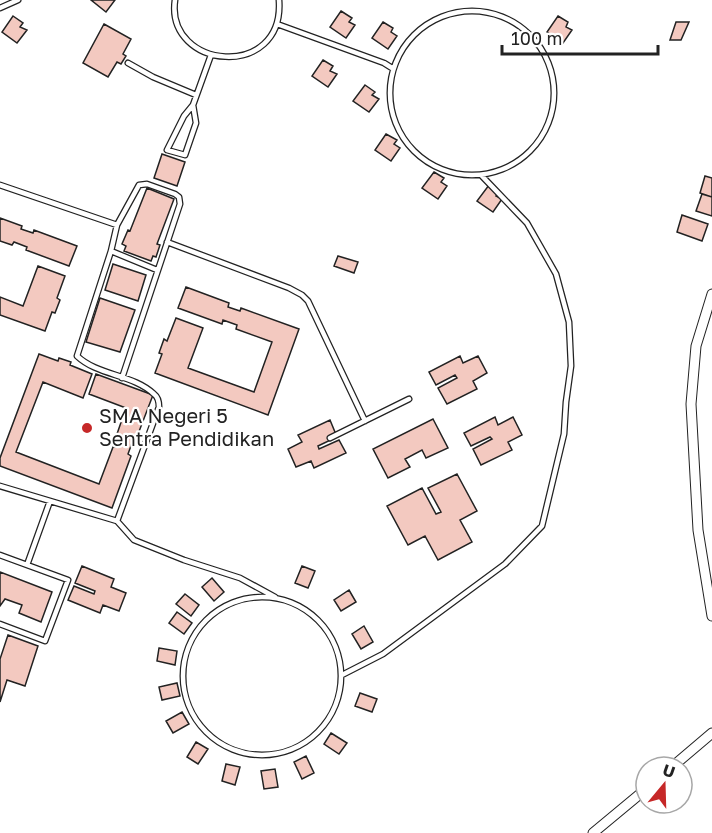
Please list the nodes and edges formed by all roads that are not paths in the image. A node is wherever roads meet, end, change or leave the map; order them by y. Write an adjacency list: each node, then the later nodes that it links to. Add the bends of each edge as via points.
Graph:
1 (18, 0): 4 (lane)
2 (175, 0): 6 (lane, via 177,21 184,35)
3 (279, 0): 5 (lane)
4 (0, 8)
5 (277, 24): 6 (lane, via 257,49 242,56); 8 (lane)
6 (211, 55): 9 (lane)
7 (128, 63): 9 (lane)
8 (393, 68): 11 (lane, via 389,94 393,120 406,144 425,162 449,173); 11 (lane, via 414,33 450,13 492,13 511,21 542,48 555,87 553,114 542,138 525,158 502,171)
9 (196, 95): 10 (lane)
10 (193, 105): 10 (lane, via 196,123 185,155 167,150)
11 (481, 175): 30 (lane, via 527,223 556,274 569,322 571,366 564,434 542,525 495,571 383,654)
12 (0, 185): 13 (lane)
13 (117, 225): 14 (lane, via 139,185 147,184 175,194 180,200); 15 (lane)
14 (167, 242): 16 (lane); 20 (lane, via 302,295)
15 (111, 251): 16 (lane); 18 (lane, via 76,356)
16 (157, 270): 18 (lane)
17 (712, 294): 28 (street, via 696,346 691,404 698,530)
18 (122, 378): 24 (lane, via 155,394 159,407)
19 (409, 399): 20 (lane)
20 (365, 421): 21 (lane)
21 (330, 438)
22 (0, 486): 23 (lane)
23 (50, 501): 24 (lane); 26 (lane)
24 (117, 522): 27 (lane, via 134,540 240,578)
25 (0, 555): 26 (lane)
26 (27, 565): 29 (lane, via 68,580 45,641)
27 (279, 598): 30 (lane, via 304,608 324,626 337,649); 30 (lane, via 252,597 227,605 205,621 190,643 183,668 185,694 195,718 212,737 234,750 259,756 285,753 308,741 327,723 338,701)
28 (712, 616)
29 (0, 624)
30 (342, 675)
31 (712, 733): 32 (street)
32 (686, 755)
33 (634, 799): 34 (street)
34 (593, 833)

